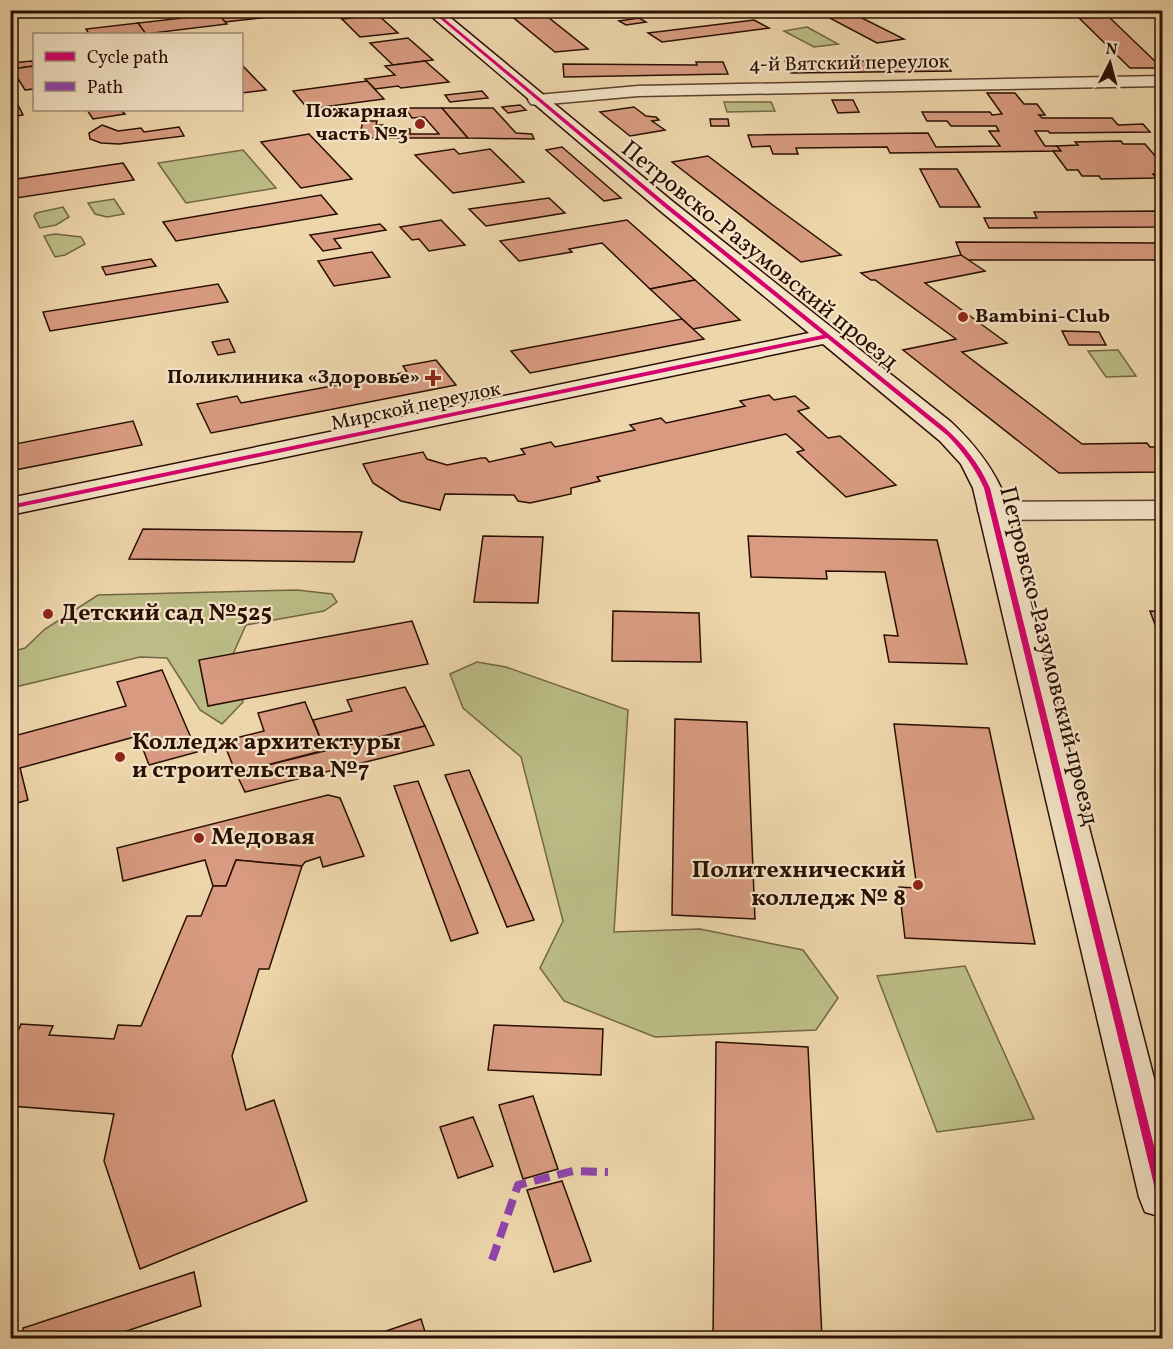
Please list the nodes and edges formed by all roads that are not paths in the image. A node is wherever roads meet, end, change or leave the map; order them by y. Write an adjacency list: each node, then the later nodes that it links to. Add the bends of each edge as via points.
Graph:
1 (431, 10): 3 (street, Петровско-Разумовский проезд)
2 (1162, 81): 3 (street, 4-й Вятский переулок, via 638,91)
3 (537, 100): 4 (street, Петровско-Разумовский проезд)
4 (827, 336): 5 (street, Мирской переулок); 7 (street, Петровско-Разумовский проезд, via 963,447 987,488)
5 (10, 507)
6 (1162, 510): 7 (street)
7 (992, 511): 8 (street, Петровско-Разумовский проезд)
8 (1162, 1197)

